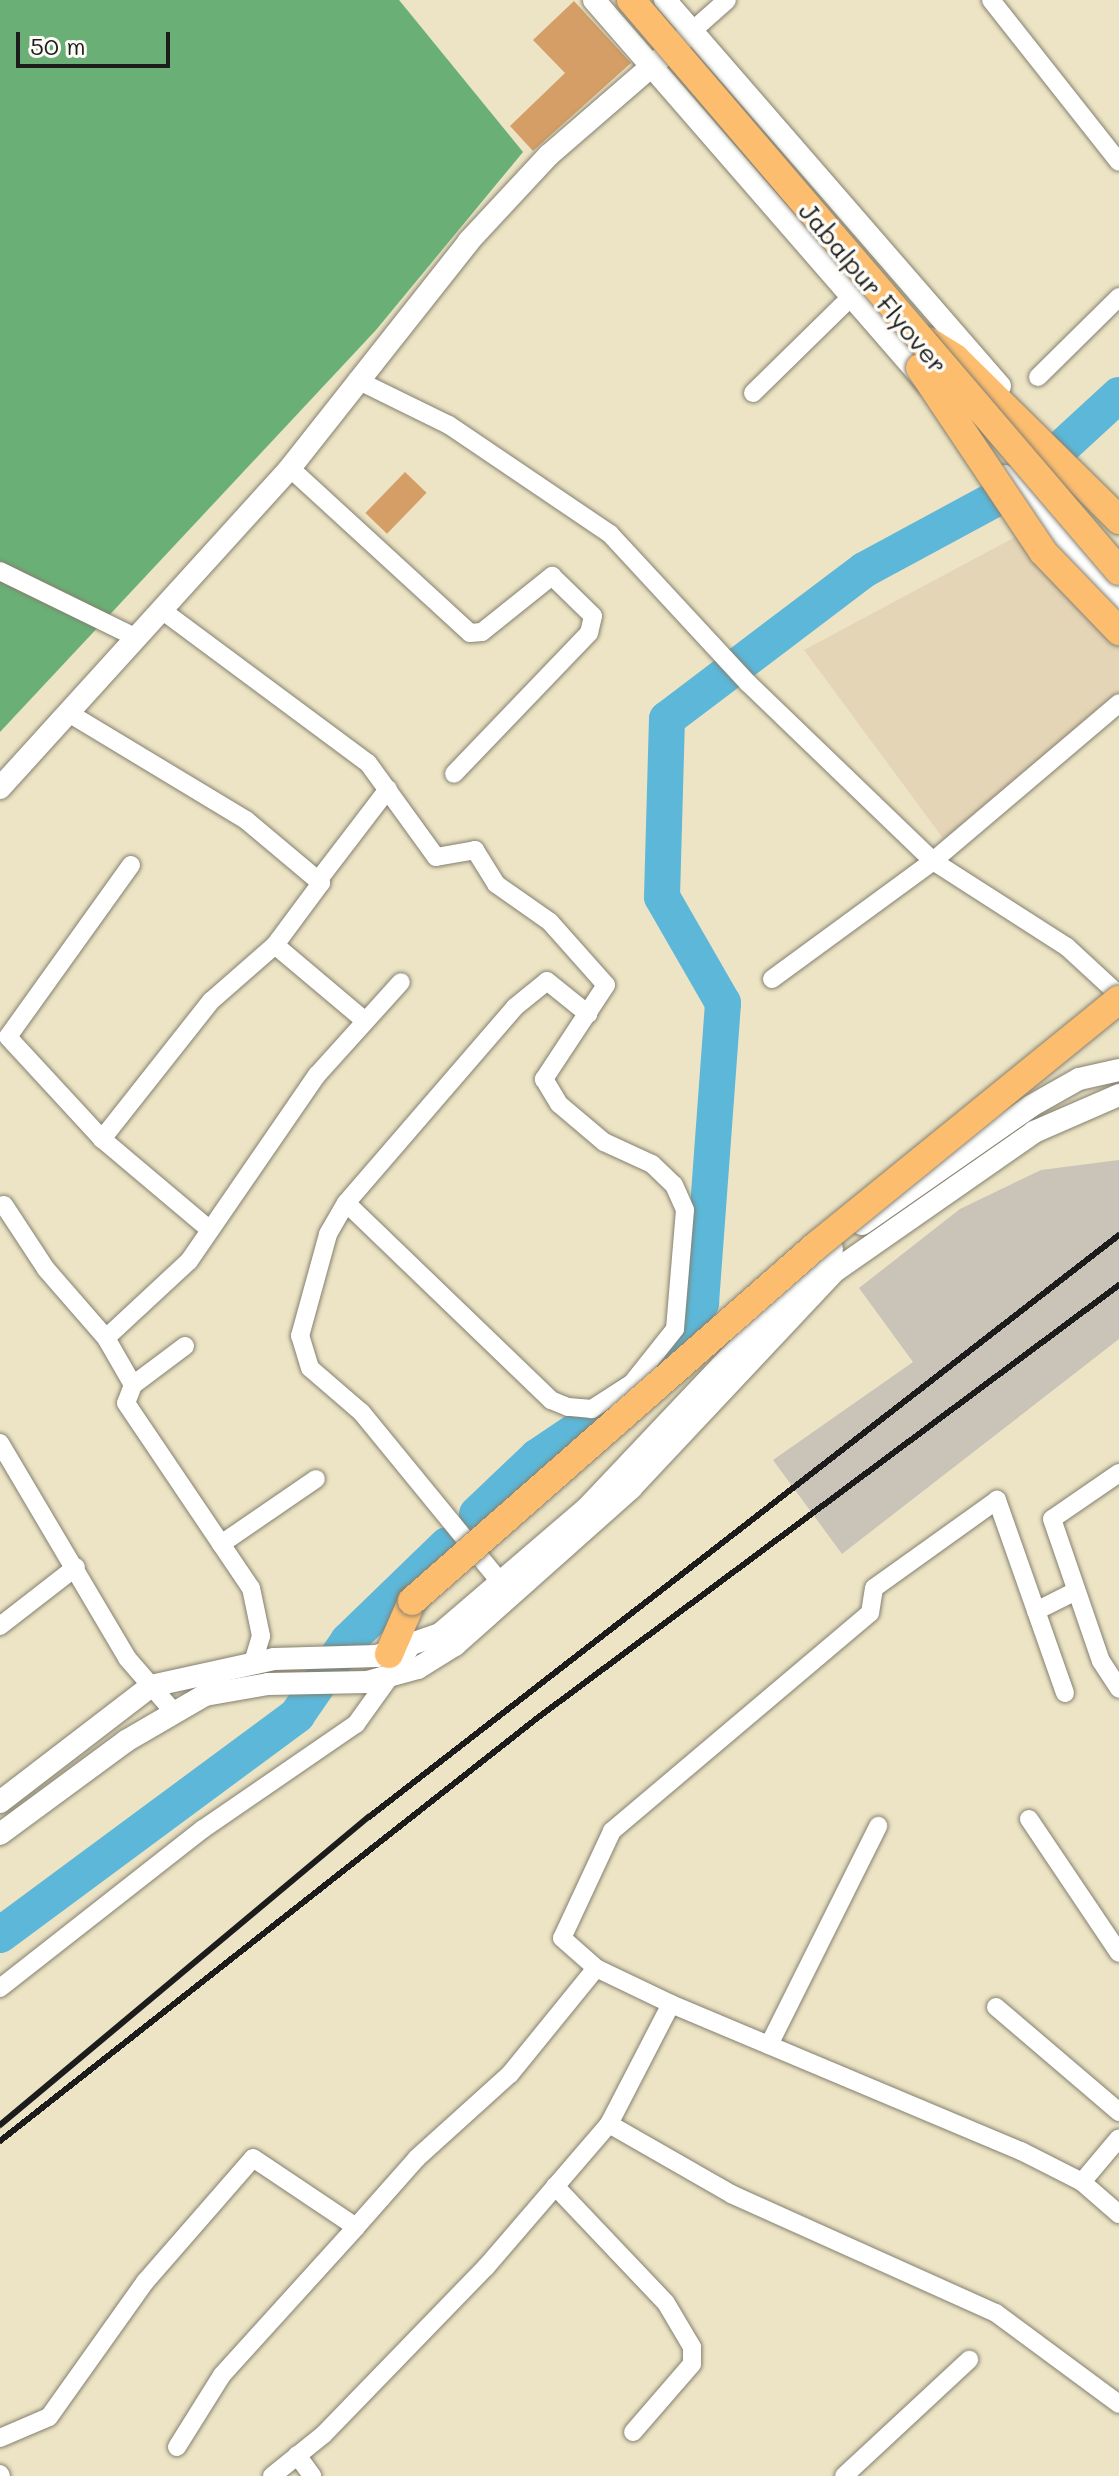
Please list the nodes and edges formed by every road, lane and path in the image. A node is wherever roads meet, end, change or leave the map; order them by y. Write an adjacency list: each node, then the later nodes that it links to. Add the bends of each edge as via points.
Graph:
1 (594, 0): 7 (street)
2 (631, 0): 11 (main road, Jabalpur Flyover, bridge)
3 (665, 0): 6 (street)
4 (727, 0): 6 (street)
5 (991, 0): 8 (street)
6 (691, 32): 7 (street); 16 (street)
7 (651, 68): 9 (street); 13 (street, via 549,155)
8 (1119, 162)
9 (853, 295): 14 (street); 19 (street, via 1024,498)
10 (1119, 297): 12 (street)
11 (914, 334): 16 (main road, bridge, via 955,358); 18 (main road, Jabalpur Flyover, bridge); 21 (main road, bridge, via 919,368 1043,552)
12 (1038, 377)
13 (357, 380): 15 (street); 28 (street, via 449,425 610,534 748,683)
14 (753, 393)
15 (290, 468): 20 (street); 25 (street, via 470,633 482,632 552,576 593,616 589,633)
16 (1119, 519)
17 (0, 571): 22 (street)
18 (1119, 571)
19 (1119, 599)
20 (163, 611): 22 (street); 27 (street, via 368,763)
21 (1119, 631)
22 (137, 638): 24 (street)
23 (1119, 703): 28 (street)
24 (67, 712): 26 (street); 30 (street, via 167,768)
25 (454, 774)
26 (0, 788)
27 (388, 789): 30 (street); 35 (street, via 436,857 475,850 496,884 562,935 606,985)
28 (933, 861): 32 (street); 34 (street, via 1067,947)
29 (131, 865): 39 (street, via 9,1031)
30 (320, 878): 31 (street, via 318,896)
31 (275, 945): 36 (street); 39 (street, via 211,1001)
32 (772, 979)
33 (401, 982): 36 (street)
34 (1119, 998): 55 (main road, bridge, via 817,1245 412,1601)
35 (588, 1014): 40 (street, via 547,981 534,986); 40 (street, via 544,1073 548,1090 604,1142 652,1164 674,1185 685,1210 675,1329 632,1383 592,1409 551,1400)
36 (363, 1019): 42 (street)
37 (1119, 1070): 51 (street, via 1079,1079 1031,1106 845,1238 719,1375)
38 (1119, 1095): 55 (street, via 1034,1132 835,1271 700,1420 500,1611 418,1668)
39 (102, 1139): 42 (street)
40 (346, 1203): 51 (street, via 311,1286 301,1352 361,1412)
41 (4, 1205): 43 (street, via 46,1269)
42 (210, 1230): 43 (street, via 156,1299)
43 (106, 1338): 45 (street)
44 (185, 1346): 45 (street)
45 (133, 1385): 49 (street, via 126,1403)
46 (0, 1443): 50 (street)
47 (1119, 1473): 52 (street, via 1052,1519)
48 (316, 1479): 49 (street)
49 (221, 1544): 56 (street, via 258,1604)
50 (76, 1567): 54 (street); 57 (street, via 127,1658)
51 (502, 1584): 55 (street)
52 (1076, 1591): 53 (street); 58 (street)
53 (1036, 1611): 59 (street); 66 (street, via 997,1500 874,1588 870,1613 612,1831 562,1938)
54 (0, 1626)
55 (392, 1659): 56 (street); 60 (street, via 367,1682 268,1684); 67 (street, via 356,1724 203,1829)
56 (263, 1661): 57 (street)
57 (151, 1686): 60 (street); 61 (street)
58 (1119, 1689)
59 (1065, 1693)
60 (172, 1710): 64 (street)
61 (0, 1802)
62 (1029, 1819): 65 (street)
63 (878, 1826): 70 (street)
64 (0, 1834)
65 (1119, 1953)
66 (596, 1968): 68 (street); 77 (street, via 510,2074 417,2158)
67 (0, 1988)
68 (671, 2004): 70 (street); 72 (street)
69 (996, 2007): 71 (street)
70 (769, 2045): 74 (street, via 995,2139)
71 (1119, 2112)
72 (609, 2124): 75 (street); 79 (street, via 731,2194 975,2301)
73 (1119, 2138): 74 (street)
74 (1082, 2182): 76 (street)
75 (555, 2186): 80 (street, via 666,2303 692,2347 692,2364); 83 (street, via 486,2267)
76 (1119, 2214)
77 (356, 2227): 81 (street, via 253,2158 145,2282 49,2417); 82 (street, via 222,2375)
78 (969, 2360): 86 (street)
79 (1119, 2404)
80 (633, 2432)
81 (0, 2438)
82 (177, 2447)
83 (297, 2455): 84 (street); 85 (street)
84 (272, 2476)
85 (312, 2476)
86 (844, 2476)

